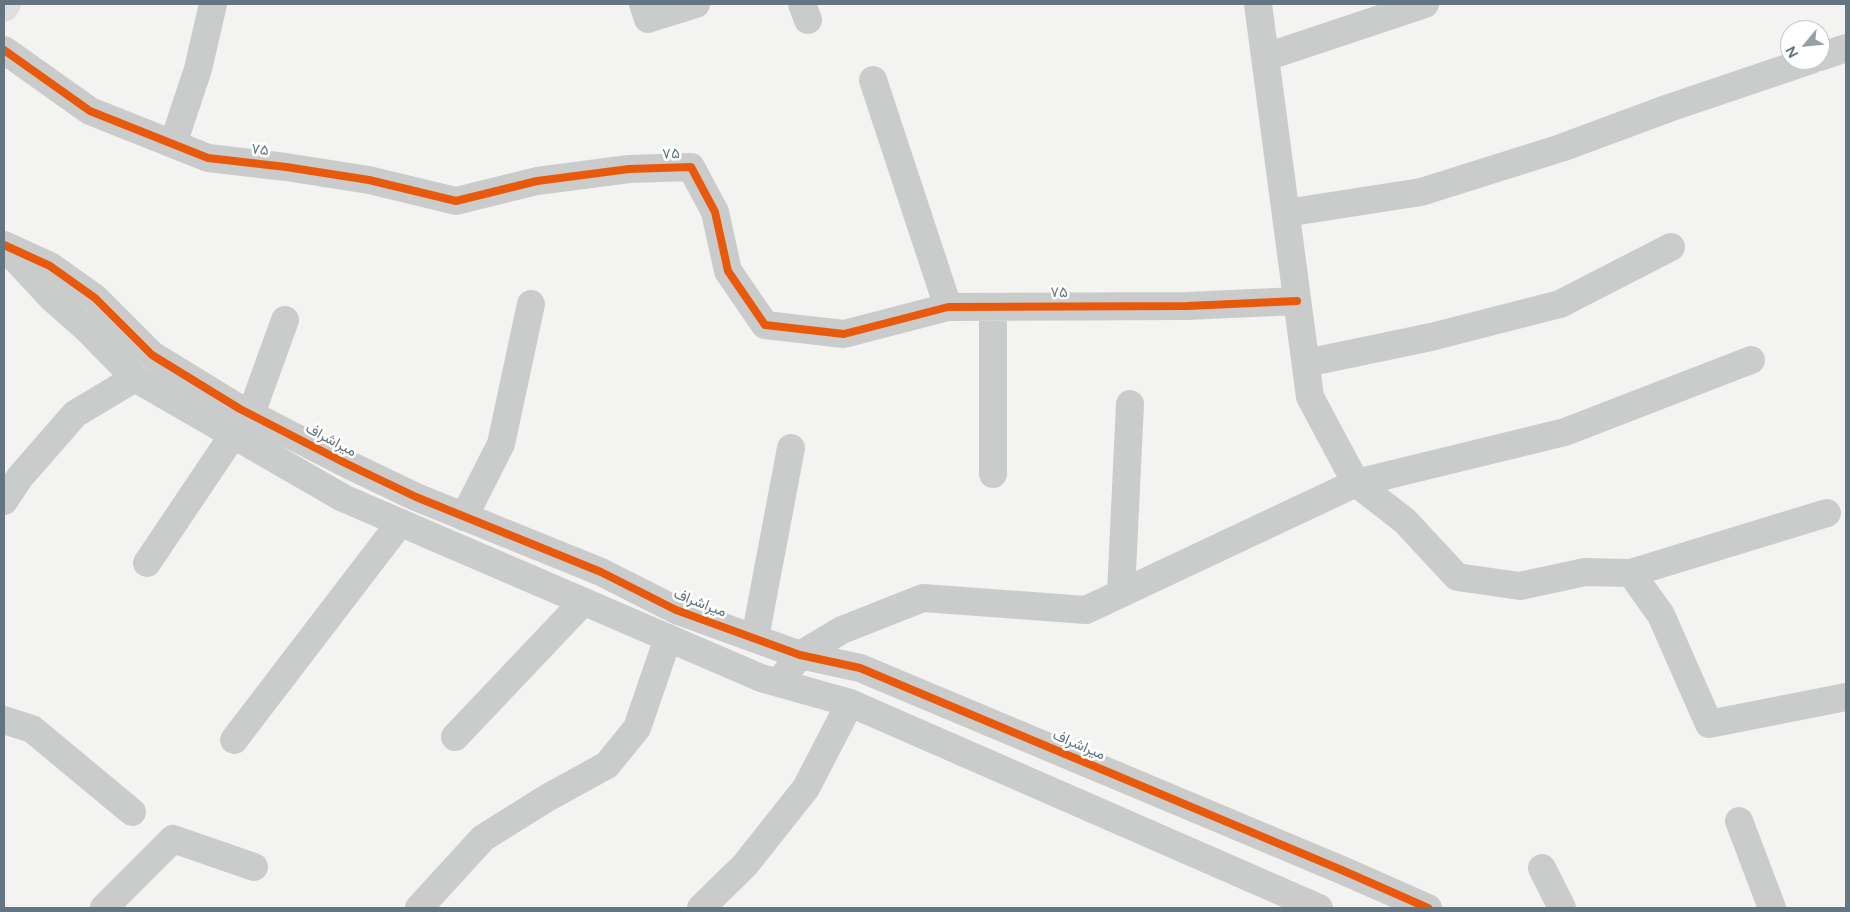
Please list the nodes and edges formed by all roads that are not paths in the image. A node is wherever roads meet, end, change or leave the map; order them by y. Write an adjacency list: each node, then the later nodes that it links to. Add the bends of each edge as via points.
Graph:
1 (213, 4): 12 (street, via 198,69)
2 (643, 4): 3 (street, via 648,19)
3 (696, 4)
4 (1258, 4): 9 (street)
5 (1425, 4): 9 (street)
6 (1846, 48): 8 (street)
7 (4, 50): 12 (street, ۷۵, via 90,111)
8 (1830, 54)
9 (1266, 57): 13 (street)
10 (1781, 70): 13 (street, via 1561,148 1421,192)
11 (873, 80): 18 (street)
12 (173, 144): 18 (street, ۷۵, via 208,158 369,180 456,201 536,180 629,169 690,167 715,212 728,271 765,325 844,334)
13 (1286, 213): 16 (street)
14 (4, 246): 23 (street, میراشراف, via 52,298); 25 (street, میراشراف, via 50,266 96,298 152,355)
15 (1671, 247): 22 (street, via 1560,304 1431,337)
16 (1297, 301): 19 (street, ۷۵, via 1187,306); 22 (street)
17 (531, 304): 32 (street, via 501,444)
18 (948, 307): 19 (street, ۷۵)
19 (993, 307): 28 (street)
20 (285, 320): 25 (street)
21 (1751, 360): 29 (street, via 1565,432)
22 (1306, 363): 29 (street, via 1310,397)
23 (135, 378): 26 (street, میراشراف); 30 (street, via 75,414 20,476)
24 (1130, 404): 36 (street)
25 (251, 414): 32 (street, میراشراف, via 347,464)
26 (233, 435): 33 (street, میراشراف, via 343,498); 34 (street)
27 (791, 448): 39 (street)
28 (992, 474)
29 (1356, 483): 35 (street, via 1404,521 1457,577 1520,586 1585,572); 36 (street)
30 (4, 501)
31 (1827, 513): 35 (street)
32 (464, 517): 39 (street, میراشراف, via 602,572 676,610)
33 (400, 523): 37 (street, میراشراف); 46 (street)
34 (147, 563)
35 (1631, 573): 42 (street, via 1661,615 1709,724)
36 (1121, 593): 40 (street, via 1086,610 923,598 842,630)
37 (583, 602): 38 (street, میراشراف); 45 (street)
38 (668, 638): 41 (street, میراشراف, via 761,678); 52 (street, via 637,728 607,765 483,838)
39 (755, 638): 40 (street, میراشراف)
40 (800, 655): 41 (street); 55 (street, میراشراف, via 860,668)
41 (779, 682): 43 (street, میراشراف)
42 (1846, 697)
43 (850, 703): 53 (street, via 806,788 745,865); 54 (street, میراشراف)
44 (4, 720): 47 (street, via 32,729)
45 (455, 737)
46 (234, 740)
47 (132, 812)
48 (1739, 821): 57 (street)
49 (254, 867): 51 (street, via 173,839)
50 (1542, 868): 56 (street)
51 (104, 908)
52 (419, 908)
53 (701, 908)
54 (1319, 908)
55 (1428, 908)
56 (1562, 908)
57 (1772, 908)

